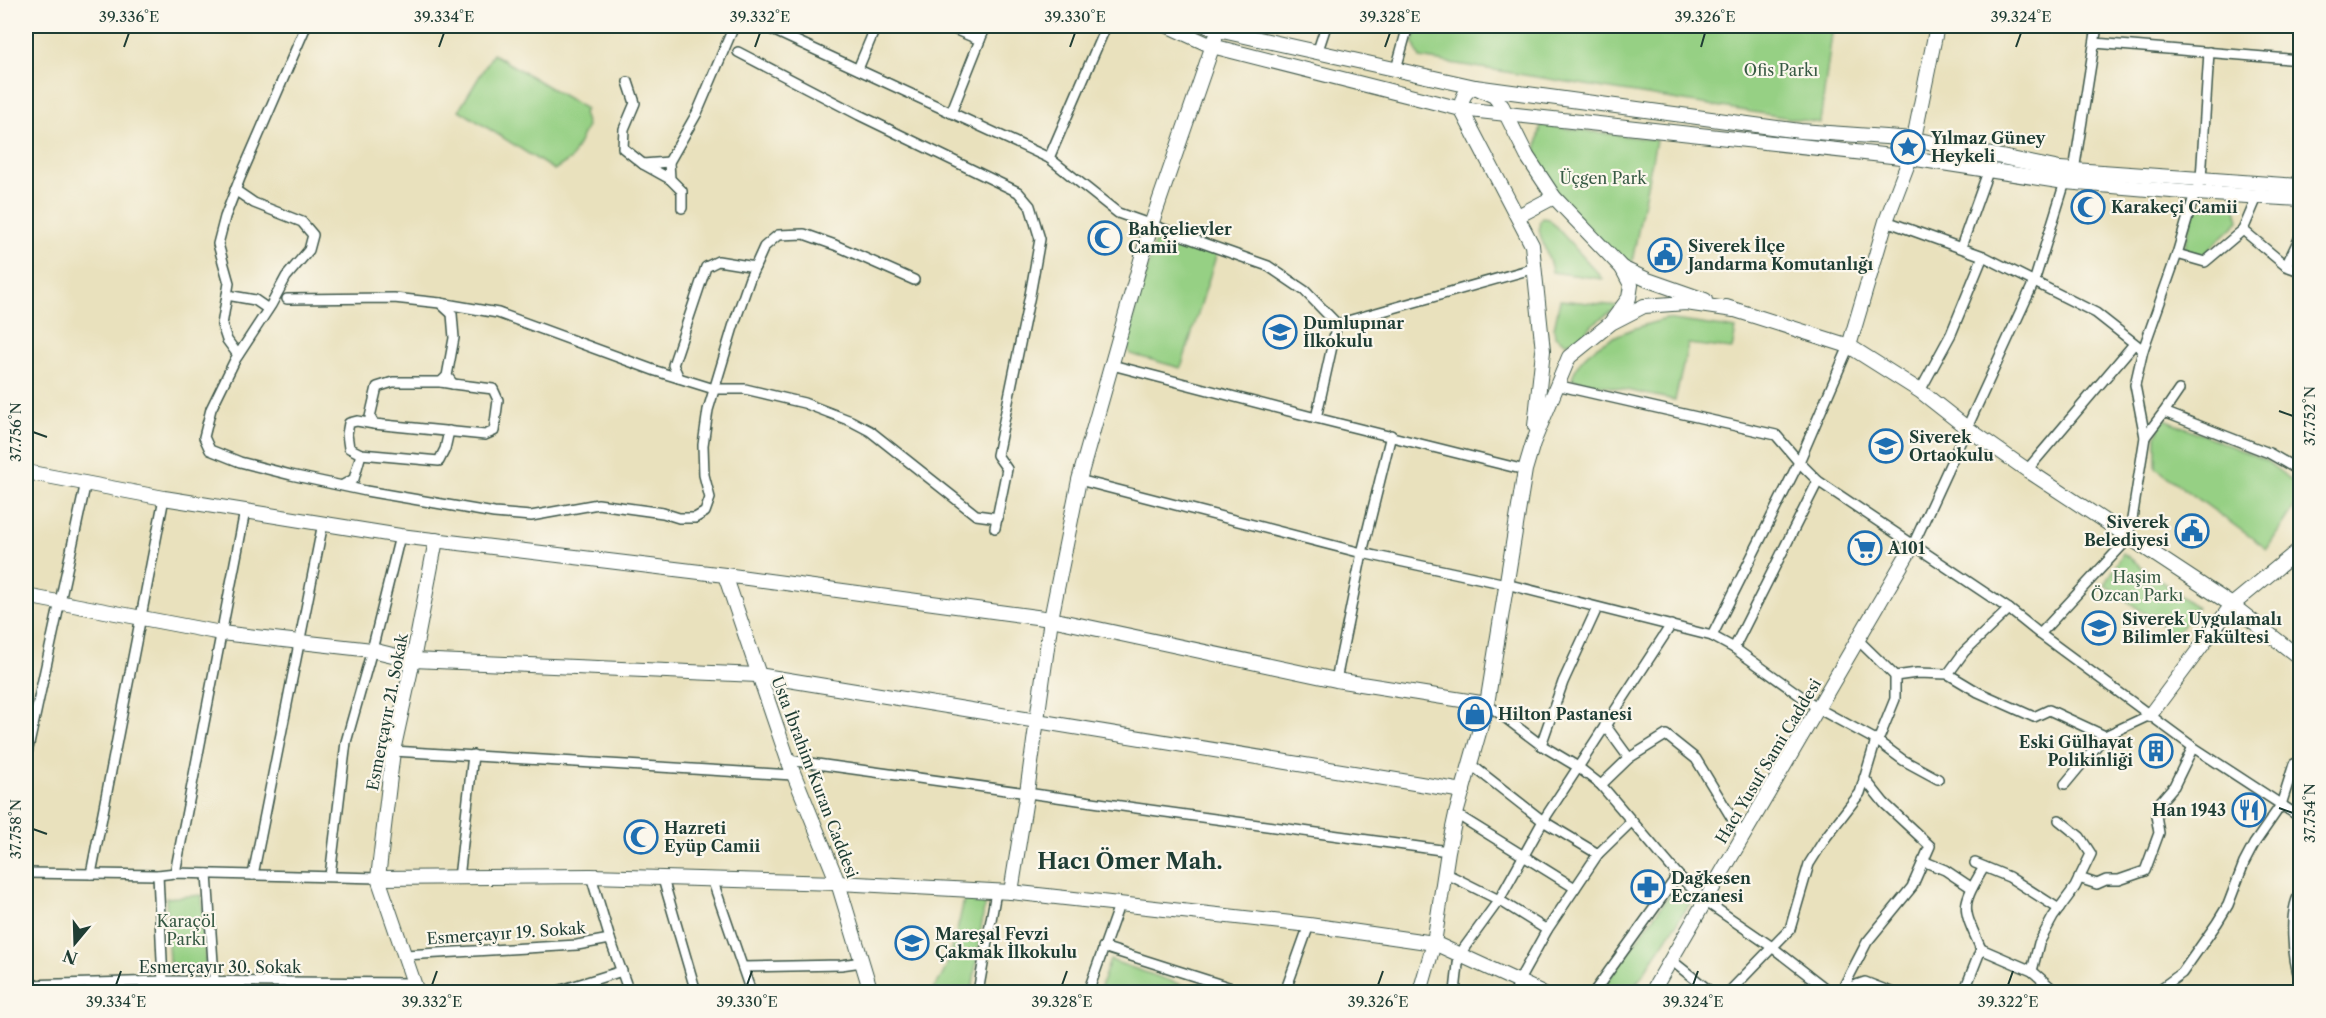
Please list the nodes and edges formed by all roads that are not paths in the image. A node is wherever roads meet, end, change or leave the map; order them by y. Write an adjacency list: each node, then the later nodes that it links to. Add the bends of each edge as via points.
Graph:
1 (306, 26): 41 (street)
2 (734, 26): 14 (street)
3 (764, 26): 23 (street)
4 (876, 26): 23 (street)
5 (947, 26): 15 (street)
6 (986, 26): 15 (street)
7 (1106, 26): 31 (street)
8 (1168, 26): 17 (street)
9 (1326, 26): 19 (street)
10 (1408, 26): 24 (street)
11 (1937, 26): 30 (street)
12 (2097, 26): 16 (street)
13 (1215, 27): 17 (street); 19 (street)
14 (728, 39): 18 (street); 21 (street)
15 (980, 40): 28 (street)
16 (2095, 43): 20 (street); 37 (street)
17 (1212, 46): 27 (street); 49 (street)
18 (738, 52): 21 (street); 109 (street, via 1018,192 1030,206 1040,239 997,455 1007,469)
19 (1317, 52): 24 (street)
20 (2209, 52): 22 (street); 39 (street)
21 (721, 56): 33 (street, via 697,113)
22 (2301, 60)
23 (858, 69): 28 (street)
24 (1396, 69): 26 (street)
25 (628, 82): 34 (street, via 635,103 624,129 623,148)
26 (1475, 87): 27 (street, via 1462,98); 29 (street, via 1494,96); 30 (street, via 1800,131)
27 (1461, 109): 29 (street); 47 (street)
28 (951, 113): 31 (street)
29 (1508, 114): 32 (street); 45 (street, via 1527,156)
30 (1914, 139): 32 (street); 37 (street)
31 (1049, 158): 49 (street, via 1118,213)
32 (1910, 158): 35 (street); 48 (street)
33 (669, 162): 34 (street); 38 (street)
34 (643, 164): 38 (street)
35 (1989, 169): 40 (street); 52 (street)
36 (2301, 170): 42 (street)
37 (2074, 171): 39 (street)
38 (670, 179): 46 (street, via 682,191)
39 (2201, 179): 42 (street); 43 (street)
40 (2064, 182): 43 (street); 61 (street)
41 (235, 190): 62 (street, via 254,203 302,222 313,234 309,250); 63 (street, via 218,244 229,283)
42 (2299, 190): 44 (street)
43 (2195, 193): 44 (street); 53 (street)
44 (2258, 195): 50 (street)
45 (1554, 197): 47 (street); 58 (street)
46 (682, 208)
47 (1518, 216): 57 (street, via 1532,245)
48 (1886, 221): 52 (street); 73 (street)
49 (1151, 225): 71 (street, via 1268,266 1305,291); 79 (street)
50 (2243, 230): 53 (street, via 2205,262); 55 (street)
51 (2301, 237): 55 (street)
52 (1960, 247): 54 (street)
53 (2178, 254): 74 (street)
54 (1983, 256): 61 (street); 86 (street, via 1952,334)
55 (2286, 266): 59 (street)
56 (755, 267): 60 (street, via 764,247 778,235 804,234); 78 (street, via 718,261 706,267); 84 (street)
57 (1535, 268): 71 (street); 75 (street)
58 (1622, 268): 68 (street); 70 (street, via 1631,285 1629,298)
59 (2301, 271)
60 (914, 280)
61 (2034, 282): 72 (street, via 2096,313); 90 (street)
62 (280, 287): 64 (street); 67 (street)
63 (227, 295): 67 (street); 76 (street, via 222,325 226,340)
64 (287, 299): 65 (street, via 394,298); 67 (street)
65 (440, 303): 66 (street); 69 (street)
66 (460, 306): 69 (street); 80 (street, via 498,313)
67 (270, 307): 76 (street)
68 (1734, 310): 70 (street, via 1686,303 1644,306); 73 (street)
69 (452, 314): 82 (street, via 454,338)
70 (1611, 323): 77 (street)
71 (1337, 324): 88 (street)
72 (2134, 345): 74 (street); 98 (street)
73 (1849, 346): 86 (street); 96 (street)
74 (2143, 350): 93 (street, via 2135,385)
75 (1543, 351): 77 (street); 94 (street)
76 (238, 355): 105 (street, via 211,409 204,437 210,450 240,462)
77 (1569, 357): 83 (street)
78 (673, 365): 80 (street); 81 (street)
79 (1112, 365): 88 (street); 102 (street)
80 (656, 371): 81 (street)
81 (679, 378): 84 (street)
82 (447, 381): 89 (street, via 393,382 376,387); 91 (street, via 493,389 498,400 494,432)
83 (1556, 386): 94 (street); 96 (street, via 1776,435)
84 (714, 389): 106 (street, via 703,445 704,475 711,498 705,512 695,518 598,504 531,516); 109 (street, via 745,390 804,403 851,421 870,431 976,515)
85 (2179, 390): 87 (street)
86 (1920, 391): 90 (street)
87 (2164, 412): 93 (street); 99 (street, via 2269,453)
88 (1316, 418): 92 (street)
89 (372, 421): 91 (street); 95 (street, via 349,423 349,448)
90 (1966, 428): 98 (street); 115 (street)
91 (449, 432): 95 (street, via 439,461)
92 (1391, 435): 97 (street); 117 (street)
93 (2145, 437): 113 (street)
94 (1533, 443): 97 (street)
95 (361, 455): 101 (street)
96 (1798, 462): 104 (street); 130 (street)
97 (1525, 470): 119 (street)
98 (2027, 470): 113 (street)
99 (2301, 471)
100 (26, 472): 103 (street)
101 (354, 479): 105 (street); 106 (street)
102 (1079, 480): 117 (street); 126 (street)
103 (86, 482): 107 (street); 121 (street)
104 (1818, 482): 115 (street); 133 (street)
105 (344, 485): 106 (street)
106 (366, 491)
107 (164, 498): 108 (street); 125 (street)
108 (244, 511): 110 (street); 128 (street)
109 (998, 518): 111 (street)
110 (323, 523): 112 (street); 132 (street)
111 (995, 528)
112 (400, 536): 114 (street); 134 (street)
113 (2129, 538): 122 (street); 129 (street)
114 (436, 540): 118 (street); 136 (street, Esmerçayır 21. Sokak)
115 (1912, 545): 124 (street); 131 (street, Hacı Yusuf Sami Caddesi)
116 (2300, 552): 122 (street)
117 (1362, 553): 119 (street); 140 (street)
118 (725, 575): 126 (street); 138 (street, Usta İbrahim Kuran Caddesi)
119 (1506, 585): 123 (street); 141 (street)
120 (26, 596): 121 (street)
121 (62, 602): 125 (street); 152 (street)
122 (2232, 605): 135 (street); 143 (street)
123 (1597, 608): 127 (street); 148 (street, via 1563,681)
124 (2009, 609): 129 (street); 137 (street, via 1964,652)
125 (142, 617): 128 (street); 179 (street)
126 (1052, 619): 140 (street); 144 (street)
127 (1671, 625): 130 (street); 145 (street)
128 (221, 633): 132 (street); 177 (street)
129 (2040, 634): 143 (street)
130 (1712, 636): 133 (street)
131 (1858, 640): 139 (street); 142 (street, Hacı Yusuf Sami Caddesi)
132 (299, 642): 134 (street); 182 (street)
133 (1734, 648): 142 (street)
134 (372, 650): 136 (street); 184 (street, via 346,742)
135 (2301, 658)
136 (413, 660): 138 (street); 150 (street, Esmerçayır 21. Sokak)
137 (1948, 674): 139 (street); 146 (street, via 2034,717 2049,710)
138 (758, 675): 144 (street); 154 (street, Usta İbrahim Kuran Caddesi)
139 (1895, 676): 147 (street, via 1895,699)
140 (1336, 680): 141 (street)
141 (1486, 704): 148 (street); 156 (street)
142 (1819, 709): 147 (street); 171 (street, Hacı Yusuf Sami Caddesi)
143 (2150, 715): 146 (street); 149 (street)
144 (1037, 720): 163 (street); 164 (street)
145 (1605, 725): 153 (street); 157 (street)
146 (2105, 736): 162 (street)
147 (1876, 740): 159 (street); 160 (street)
148 (1541, 745): 157 (street)
149 (2193, 747): 165 (street); 188 (street, via 2158,808 2159,833 2145,872 2097,884)
150 (393, 751): 151 (street); 186 (street, Esmerçayır 21. Sokak)
151 (473, 755): 158 (street); 187 (street)
152 (26, 758)
153 (1629, 758): 161 (street); 171 (street, via 1666,735 1696,759)
154 (788, 760): 158 (street, Usta İbrahim Kuran Caddesi); 164 (street)
155 (2301, 762): 165 (street, via 2294,764)
156 (1469, 763): 163 (street); 169 (street)
157 (1578, 767): 161 (street); 169 (street)
158 (794, 775): 191 (street, Usta İbrahim Kuran Caddesi)
159 (1863, 778): 175 (street, via 1930,846); 206 (street, via 1860,793 1809,864 1790,929)
160 (1938, 779)
161 (1601, 784): 170 (street)
162 (2065, 784)
163 (1463, 791): 166 (street)
164 (1028, 792): 172 (street); 195 (street)
165 (2281, 805): 167 (street); 243 (street, via 2254,844 2217,923 2182,973)
166 (1456, 814): 172 (street); 174 (street)
167 (2301, 817)
168 (2059, 820): 188 (street, via 2080,837 2091,854)
169 (1543, 821): 173 (street); 174 (street)
170 (1632, 821): 173 (street); 183 (street)
171 (1742, 835): 198 (street, Hacı Yusuf Sami Caddesi)
172 (1448, 851): 178 (street)
173 (1598, 854): 192 (street)
174 (1524, 855): 192 (street); 197 (street)
175 (1923, 861): 193 (street); 221 (street, via 1912,887 1867,942)
176 (26, 873): 179 (street)
177 (175, 873): 180 (street); 181 (street)
178 (1445, 873): 197 (street); 204 (street)
179 (91, 874): 181 (street)
180 (207, 874): 182 (street); 217 (street)
181 (158, 875): 216 (street)
182 (253, 875): 184 (street)
183 (1678, 875): 198 (street); 235 (street)
184 (330, 876): 186 (street)
185 (591, 876): 187 (street); 189 (street); 203 (street)
186 (378, 878): 187 (street); 208 (street, Esmerçayır 21. Sokak)
187 (459, 878)
188 (2079, 878): 200 (street)
189 (663, 879): 190 (street); 225 (street)
190 (712, 879): 191 (street); 212 (street)
191 (838, 883): 194 (street); 211 (street, Usta İbrahim Kuran Caddesi)
192 (1575, 888): 202 (street)
193 (1972, 888): 200 (street, via 1979,865 2009,877); 207 (street, via 1965,913)
194 (996, 892): 195 (street); 228 (street)
195 (1011, 892): 199 (street)
196 (2301, 893): 215 (street, via 2295,901 2294,941 2295,964)
197 (1499, 900): 202 (street); 209 (street)
198 (1706, 901): 206 (street); 210 (street, Hacı Yusuf Sami Caddesi)
199 (1119, 905): 201 (street); 205 (street)
200 (2059, 909): 213 (street, via 2039,943)
201 (1309, 925): 204 (street); 231 (street)
202 (1547, 930): 219 (street)
203 (610, 939): 208 (street, Esmerçayır 19. Sokak, via 577,945); 214 (street)
204 (1434, 943): 209 (street); 232 (street)
205 (1103, 947): 229 (street); 230 (street)
206 (1772, 948): 238 (street); 239 (street)
207 (1981, 949): 213 (street); 241 (street)
208 (405, 955): 220 (street, Esmerçayır 21. Sokak)
209 (1459, 955): 219 (street); 233 (street)
210 (1671, 960): 236 (street, Hacı Yusuf Sami Caddesi); 237 (street)
211 (862, 962): 212 (street); 227 (street, Usta İbrahim Kuran Caddesi)
212 (743, 967): 226 (street)
213 (2032, 971): 242 (street)
214 (622, 972): 223 (street); 224 (street)
215 (2301, 980)
216 (163, 981): 217 (street, Esmerçayır 30. Sokak); 218 (street, Esmerçayır 30. Sokak)
217 (215, 981): 220 (street, Esmerçayır 30. Sokak); 222 (street)
218 (26, 985)
219 (1517, 987): 234 (street)
220 (415, 988)
221 (1840, 990): 240 (street, via 1865,982)
222 (215, 993)
223 (555, 993)
224 (629, 993)
225 (696, 993)
226 (751, 993)
227 (871, 993)
228 (978, 993)
229 (1088, 993)
230 (1244, 993)
231 (1285, 993)
232 (1420, 993)
233 (1455, 993)
234 (1541, 993)
235 (1594, 993)
236 (1652, 993)
237 (1711, 993)
238 (1729, 993)
239 (1830, 993)
240 (1891, 993)
241 (1964, 993)
242 (2056, 993)
243 (2156, 993)

